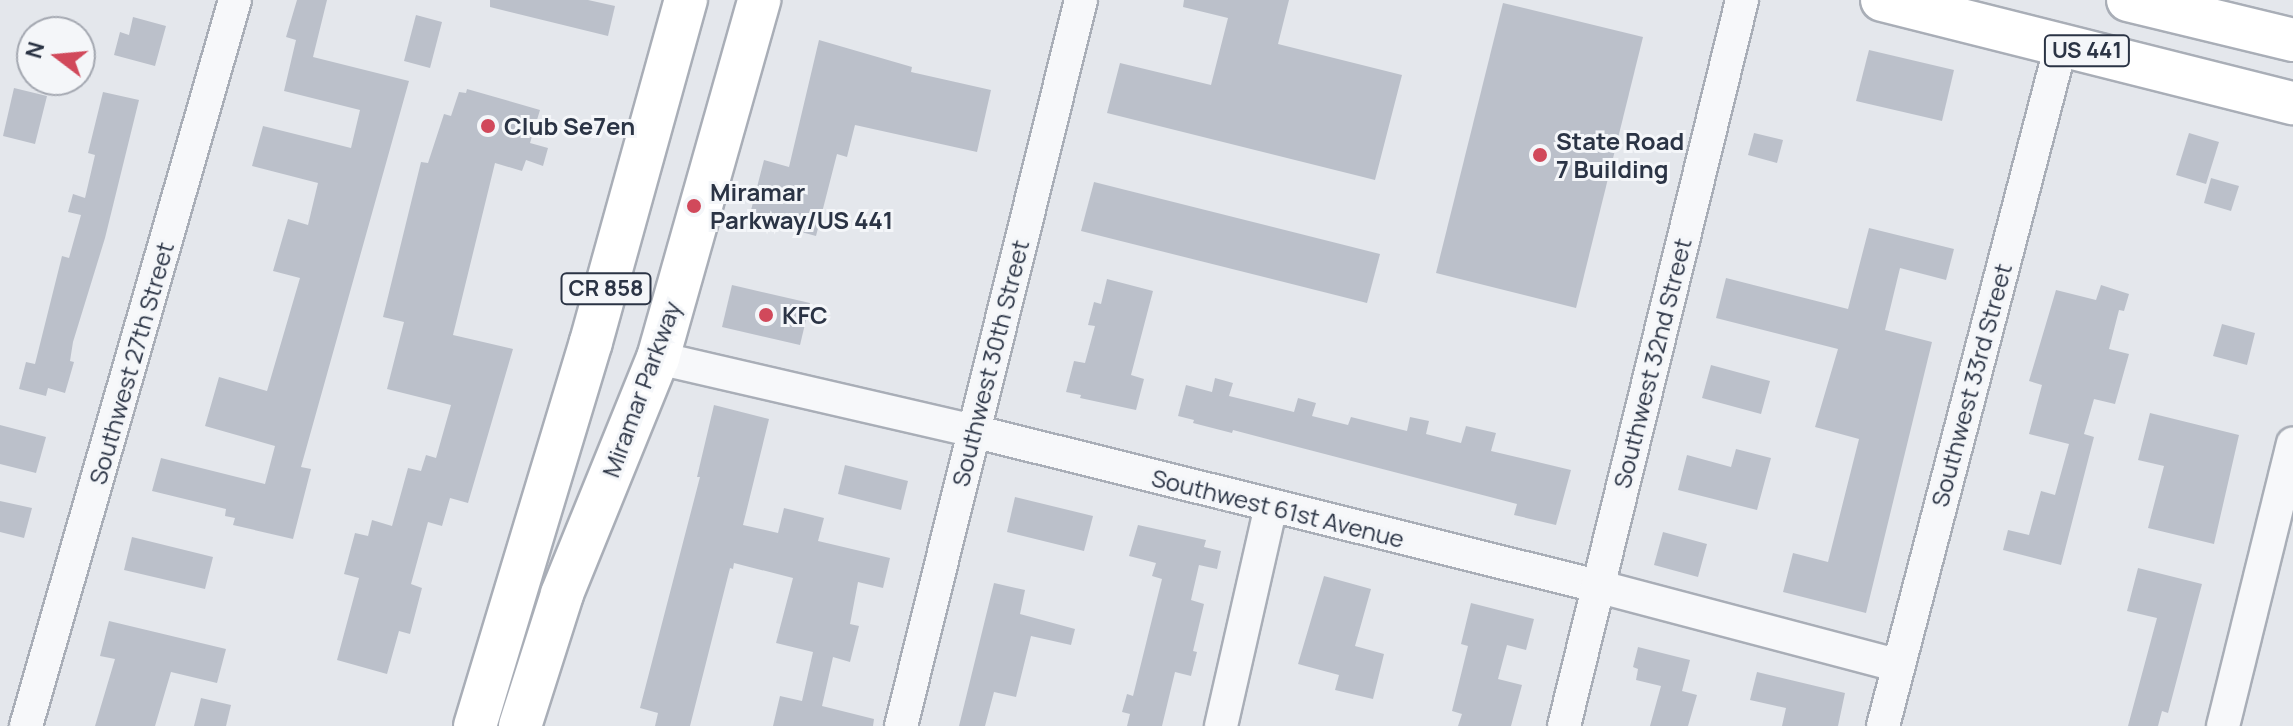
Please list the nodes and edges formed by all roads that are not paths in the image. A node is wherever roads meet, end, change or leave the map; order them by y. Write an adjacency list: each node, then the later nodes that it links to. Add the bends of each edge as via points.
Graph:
1 (235, 0): 17 (street, Southwest 27th Street)
2 (686, 0): 18 (main road, CR 858, via 591,342)
3 (759, 0): 11 (main road, Miramar Parkway / CR 858)
4 (1081, 0): 12 (street, Southwest 30th Street)
5 (1742, 0): 15 (street, Southwest 32nd Street)
6 (1882, 0): 9 (main road, US 441)
7 (2128, 0): 8 (main road, US 441)
8 (2293, 40)
9 (2061, 45): 10 (main road, US 441); 16 (street, Southwest 33rd Street)
10 (2293, 103)
11 (658, 358): 12 (street, Southwest 61st Avenue); 19 (main road, Miramar Parkway / CR 858, via 562,594)
12 (973, 431): 14 (street, Southwest 61st Avenue); 20 (street, Southwest 30th Street)
13 (2293, 444): 24 (street)
14 (1271, 506): 15 (street, Southwest 61st Avenue); 21 (street)
15 (1597, 586): 16 (street, Southwest 61st Avenue); 22 (street, Southwest 32nd Street)
16 (1897, 665): 23 (street, Southwest 33rd Street)
17 (26, 726)
18 (475, 726)
19 (520, 726)
20 (901, 726)
21 (1221, 726)
22 (1564, 726)
23 (1883, 726)
24 (2223, 726)

